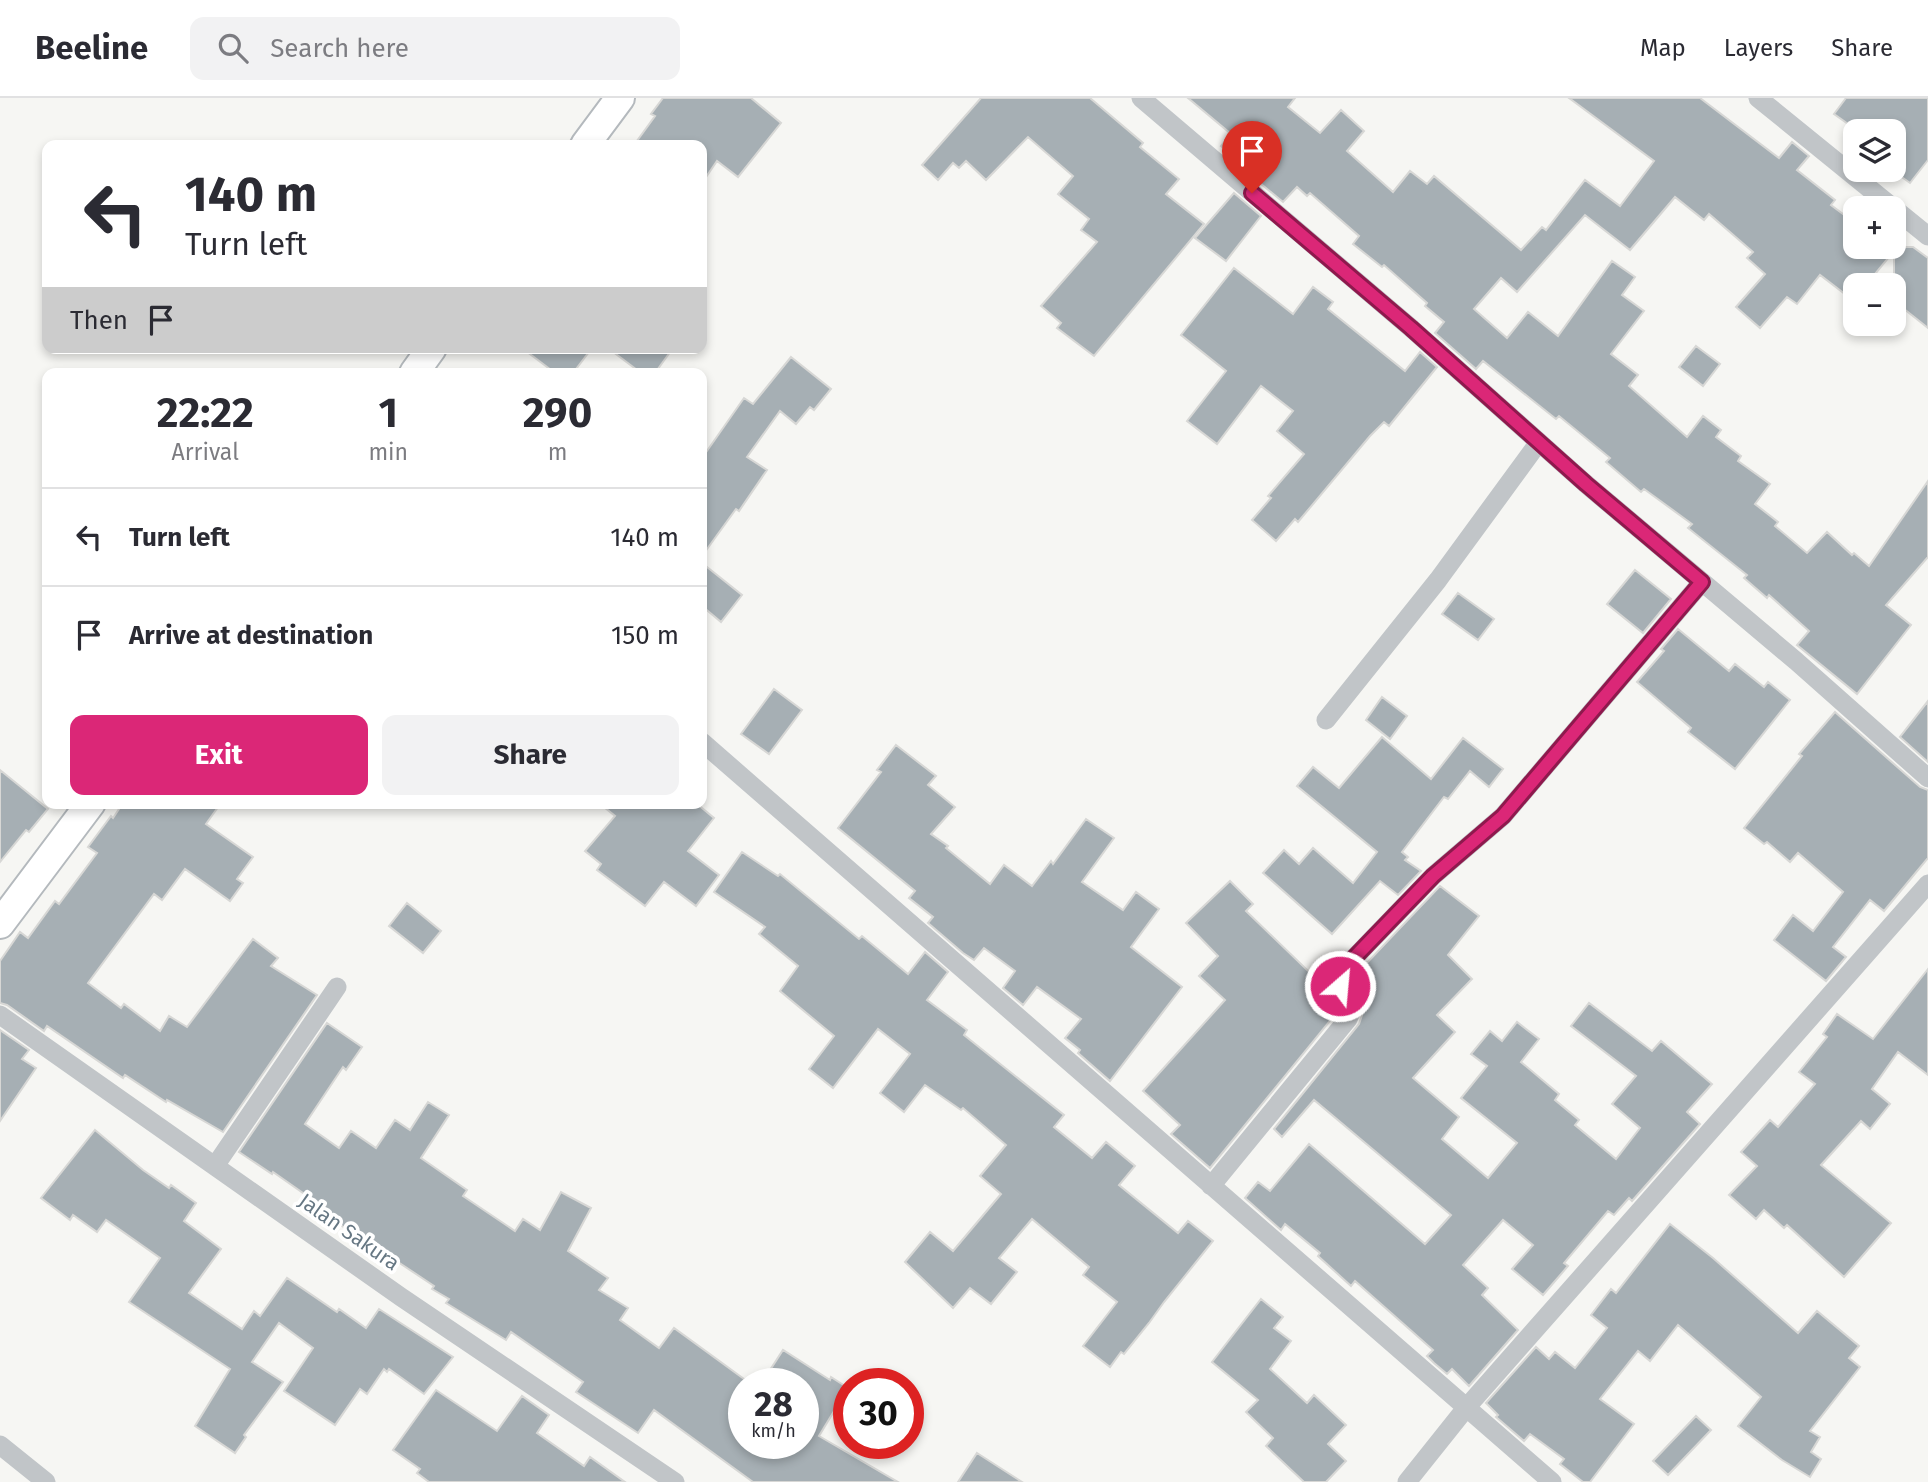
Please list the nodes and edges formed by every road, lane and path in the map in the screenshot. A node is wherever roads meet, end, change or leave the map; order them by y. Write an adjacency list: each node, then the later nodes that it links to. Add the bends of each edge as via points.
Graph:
1 (620, 98): 4 (street)
2 (1142, 98): 6 (street)
3 (1758, 98): 5 (street)
4 (589, 140)
5 (1928, 236)
6 (1539, 442): 7 (street); 8 (street, via 1438,580)
7 (1702, 582): 10 (street); 17 (street, via 1503,816 1433,876 1351,961 1340,986 1352,1010 1348,1019)
8 (1326, 720)
9 (707, 746): 17 (street)
10 (1928, 778)
11 (86, 809): 13 (street)
12 (1928, 884): 18 (street)
13 (0, 924)
14 (337, 987): 16 (street)
15 (0, 1015): 16 (street, Jalan Sakura)
16 (215, 1166): 21 (street, Jalan Sakura)
17 (1211, 1186): 18 (street)
18 (1466, 1408): 22 (street); 23 (street)
19 (0, 1445): 20 (street)
20 (46, 1482)
21 (675, 1482)
22 (1407, 1482)
23 (1552, 1482)

